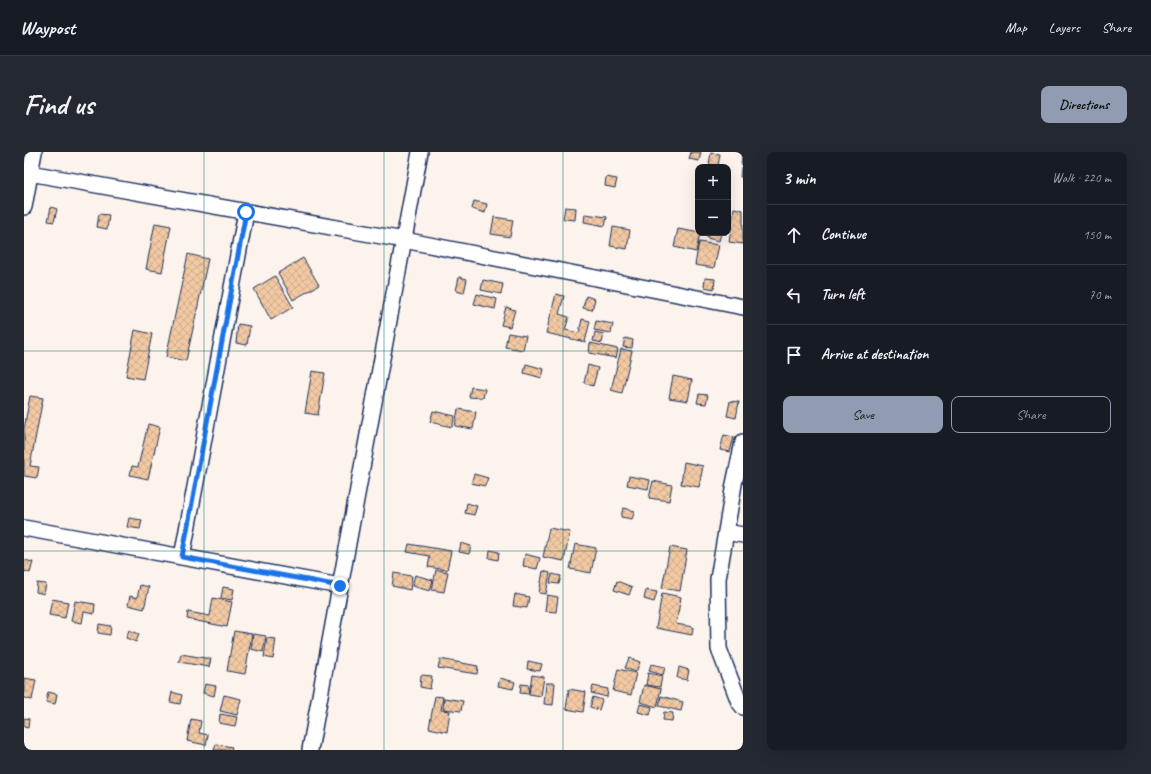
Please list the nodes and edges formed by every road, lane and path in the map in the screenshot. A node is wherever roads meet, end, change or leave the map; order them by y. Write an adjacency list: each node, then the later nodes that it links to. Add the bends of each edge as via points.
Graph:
1 (34, 152): 3 (street)
2 (420, 152): 6 (street)
3 (27, 173): 4 (street); 5 (street)
4 (24, 207)
5 (246, 212): 6 (street); 12 (street)
6 (404, 240): 7 (street); 13 (street)
7 (743, 307)
8 (743, 442): 10 (street)
9 (24, 528): 12 (street)
10 (726, 532): 11 (street); 14 (street, via 718,579 719,649)
11 (743, 535)
12 (182, 557): 13 (street)
13 (340, 586): 15 (street)
14 (743, 708)
15 (310, 750)

